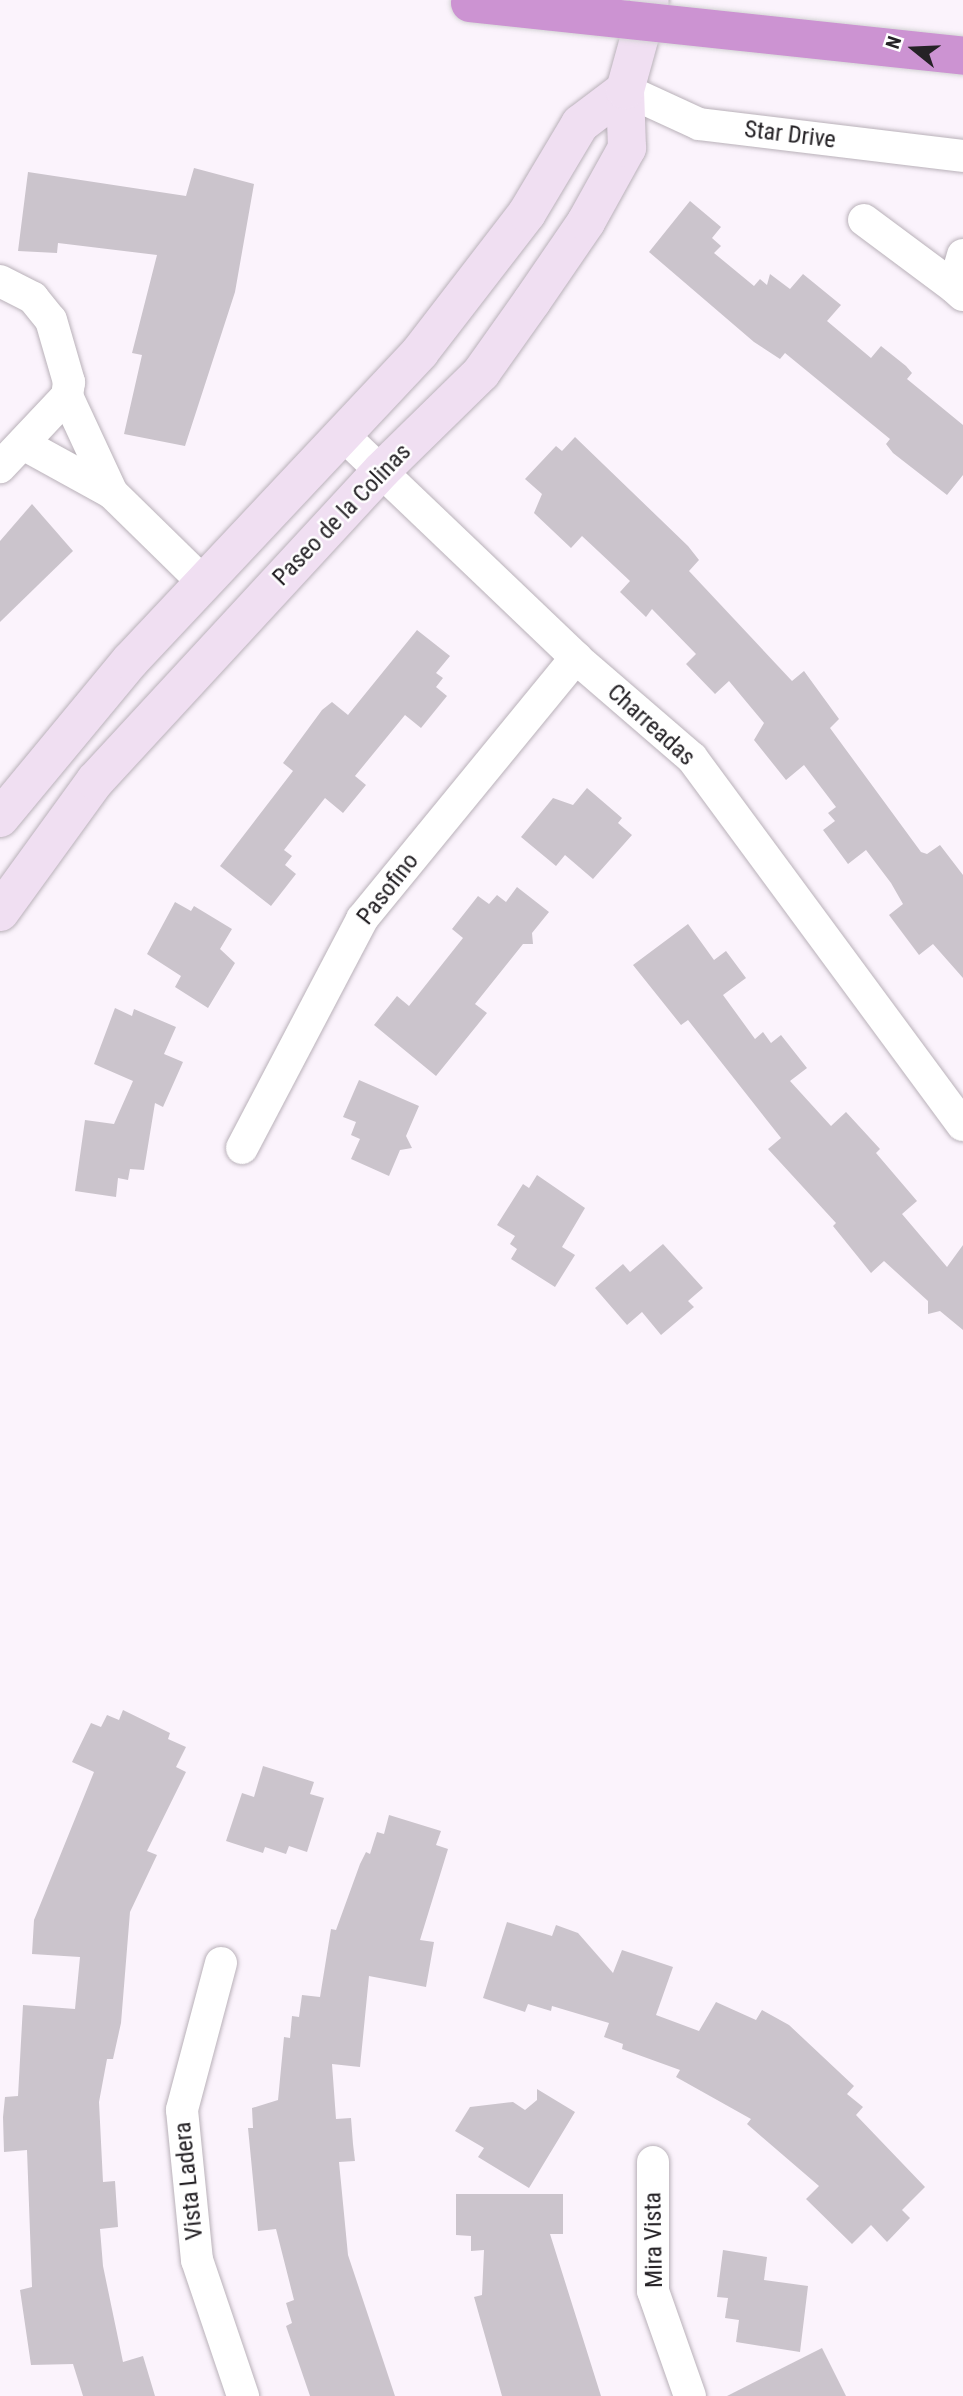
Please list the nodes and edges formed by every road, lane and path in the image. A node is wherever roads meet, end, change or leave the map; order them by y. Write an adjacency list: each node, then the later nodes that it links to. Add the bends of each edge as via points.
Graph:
1 (650, 0): 4 (main road, Paseo de la Colinas)
2 (470, 3): 3 (highway, bridge)
3 (963, 56)
4 (625, 90): 5 (street, Star Drive, via 699,124); 11 (main road, via 580,124 484,274); 14 (main road, Paseo de la Colinas, via 627,148 586,222 481,373)
5 (963, 156)
6 (863, 220): 9 (street)
7 (963, 255): 9 (street)
8 (0, 281): 10 (street, via 33,298 51,320 68,369)
9 (958, 291)
10 (67, 396): 12 (street); 15 (street)
11 (342, 434): 14 (street, Charreadas); 16 (main road)
12 (25, 445): 13 (street); 15 (street)
13 (0, 467)
14 (383, 470): 17 (street, Charreadas); 18 (main road, Paseo de la Colinas)
15 (112, 493): 16 (street)
16 (203, 582): 18 (main road, via 189,640 150,687); 19 (main road)
17 (576, 658): 21 (street, Charreadas, via 692,758); 22 (street, Pasofino, via 362,919)
18 (95, 780): 20 (main road, Paseo de la Colinas)
19 (0, 818)
20 (0, 912)
21 (963, 1125)
22 (243, 1149)
23 (221, 1963): 25 (street, Vista Ladera, via 182,2110 197,2260)
24 (653, 2162): 26 (street, Mira Vista, via 653,2291)
25 (243, 2396)
26 (690, 2396)

